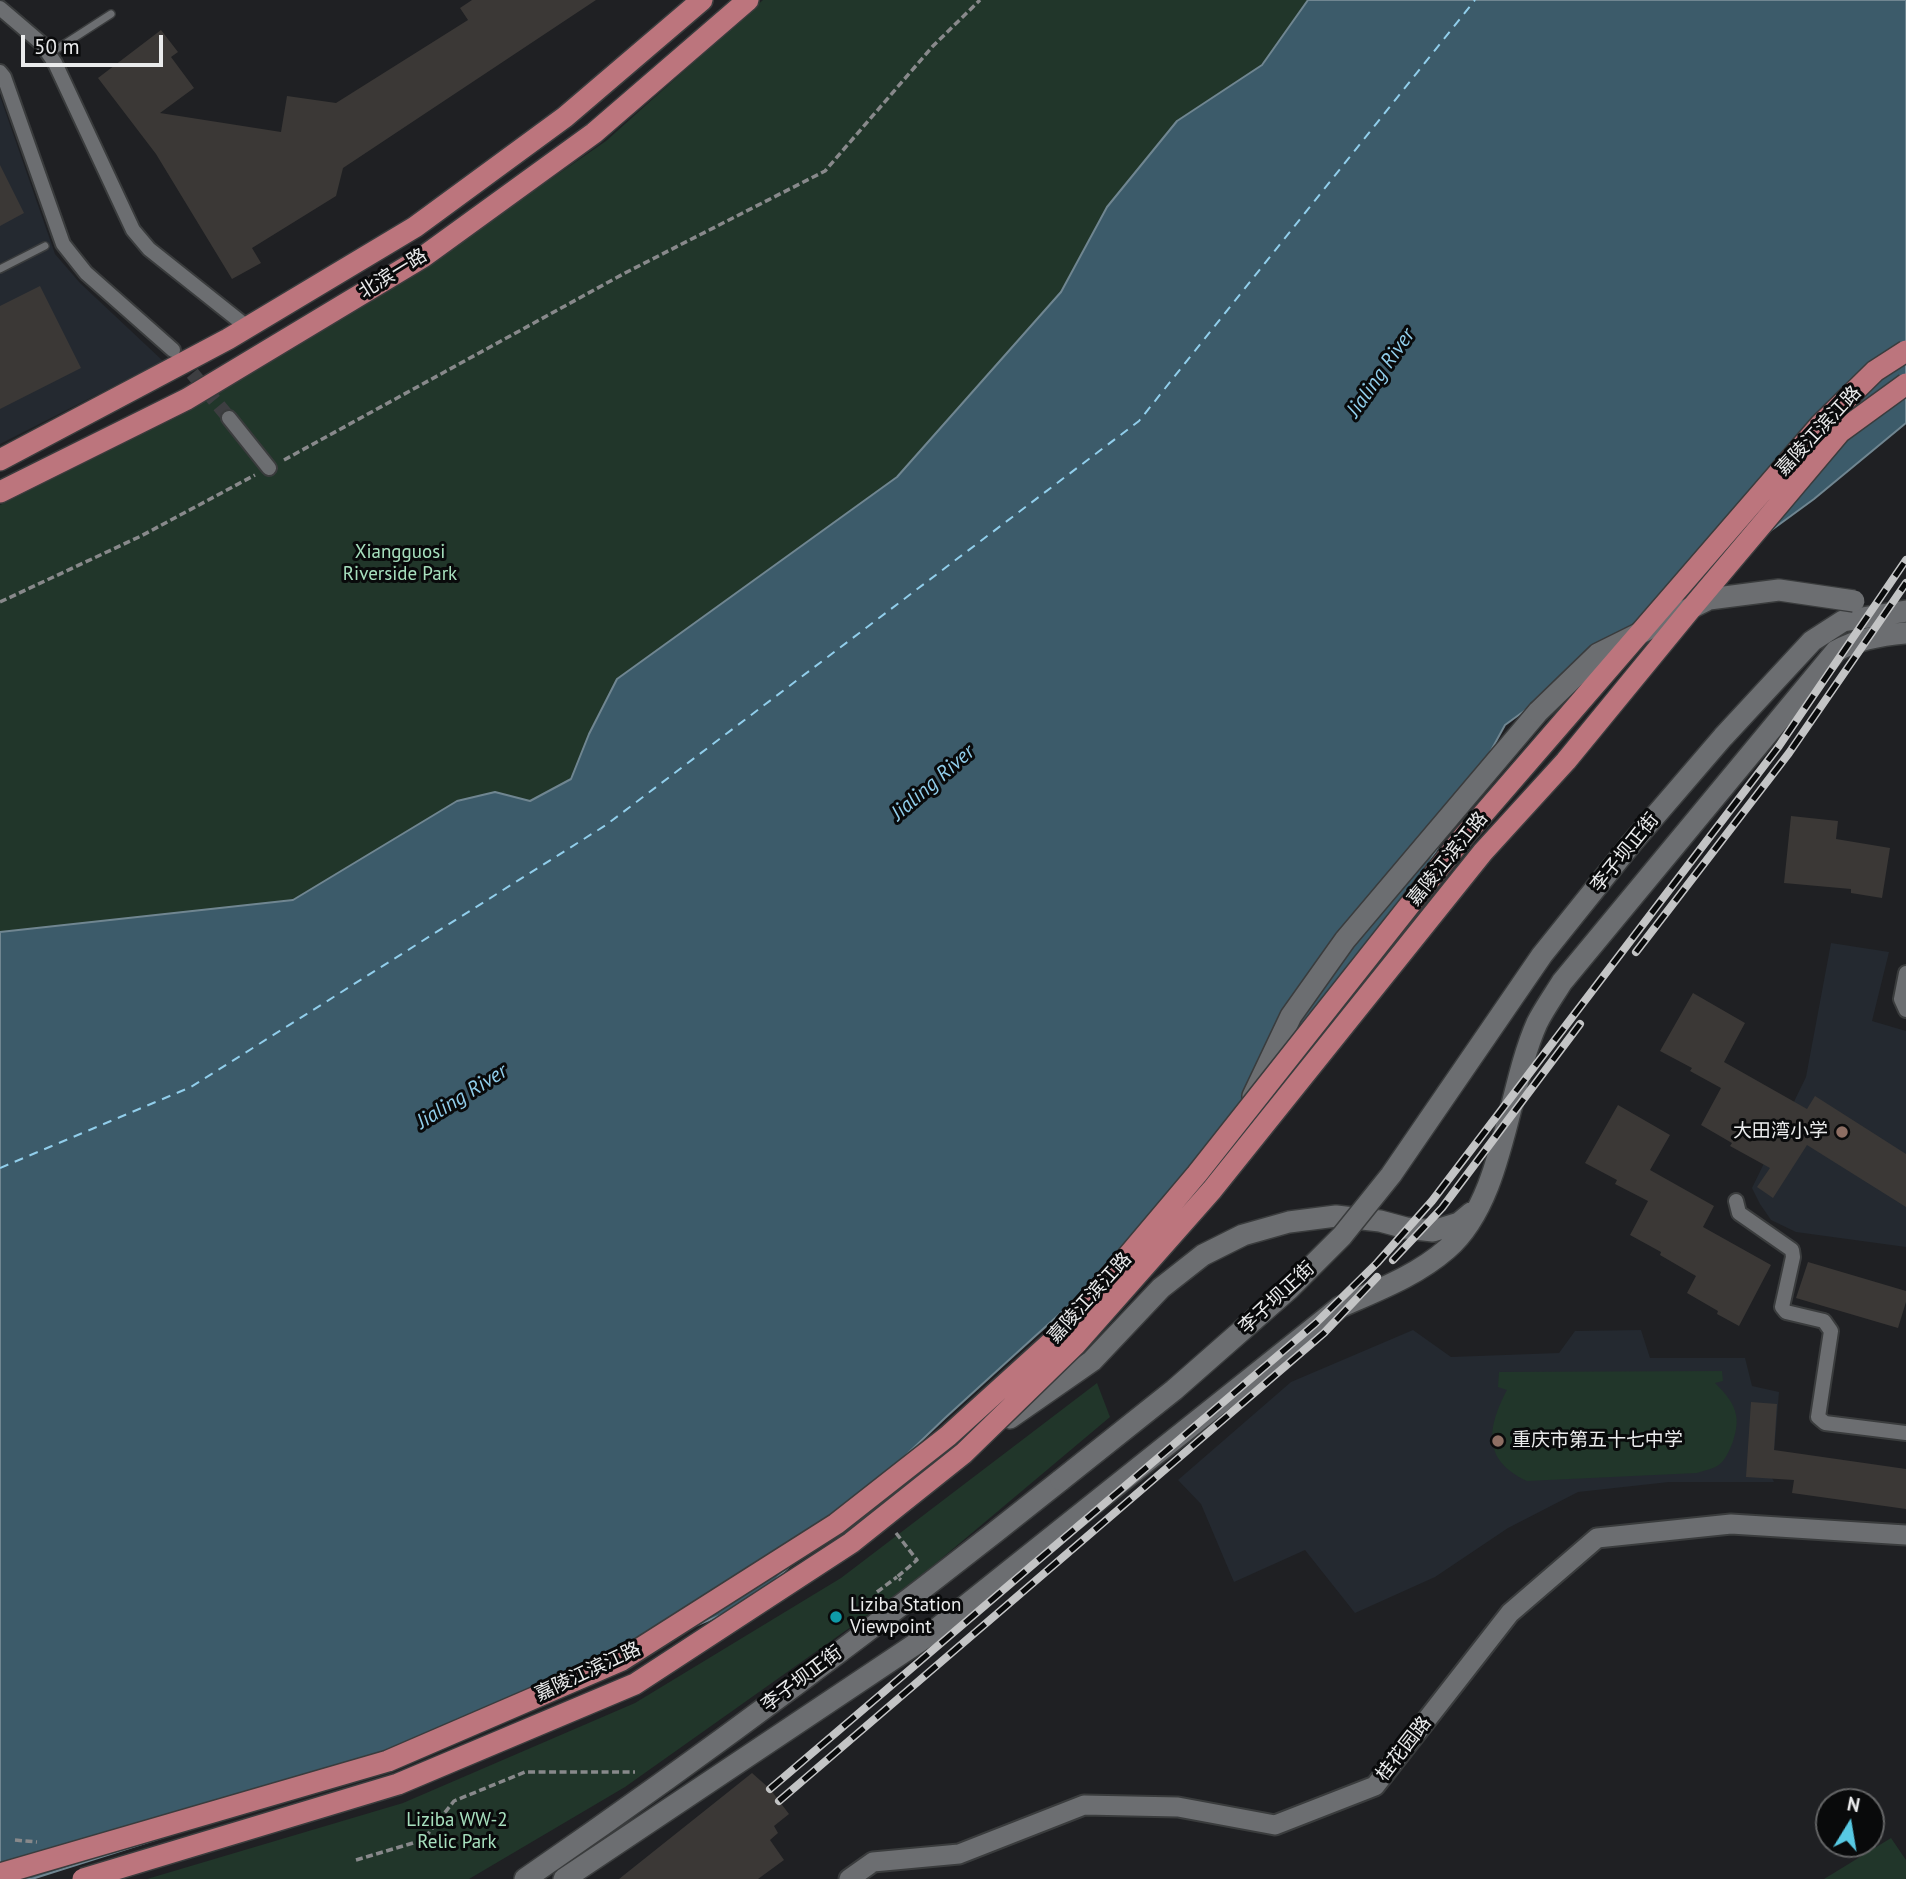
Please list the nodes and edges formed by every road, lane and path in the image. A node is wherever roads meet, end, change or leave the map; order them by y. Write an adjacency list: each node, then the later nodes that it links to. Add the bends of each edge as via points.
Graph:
1 (702, 0): 10 (main road, 北滨一路, via 565,117 415,227)
2 (748, 0): 17 (main road, 北滨一路, via 594,133 423,257 187,399)
3 (980, 0): 16 (path, via 933,46 825,171 625,273)
4 (0, 8): 6 (street)
5 (111, 14): 6 (lane)
6 (49, 55): 10 (street, via 133,230 149,249)
7 (0, 72): 11 (street, via 63,244 86,273)
8 (45, 246): 9 (lane)
9 (0, 269)
10 (247, 327): 15 (main road, 北滨一路)
11 (173, 350)
12 (1906, 351): 23 (main road, 嘉陵江滨江路, bridge, via 1875,371 1811,436 1465,835)
13 (1906, 384): 27 (main road, 嘉陵江滨江路, bridge, via 1840,432 1566,761 1483,852 1212,1190 1075,1345)
14 (229, 418): 16 (street)
15 (0, 460)
16 (269, 468): 18 (path, via 141,536)
17 (0, 492)
18 (0, 602)
19 (1906, 610): 23 (main road, bridge, via 1779,590 1709,599 1598,653 1538,712 1345,940 1292,1016); 37 (main road, 李子坝正街, bridge, via 1843,621 1812,641 1723,737 1542,955 1391,1175 1342,1236 1289,1289 967,1555)
20 (1906, 633): 25 (main road, 李子坝正街, via 1850,643 1836,651 1562,982 1537,1023)
21 (1906, 973): 22 (street, via 1901,999)
22 (1906, 1010)
23 (1246, 1110): 35 (main road, 嘉陵江滨江路, bridge, via 1067,1328 948,1436 836,1524 622,1660 388,1761)
24 (1736, 1201): 26 (street, via 1739,1213 1791,1250 1782,1307 1824,1321 1831,1331 1818,1417 1825,1423)
25 (1479, 1206): 27 (main road, bridge, via 1459,1223 1433,1231 1336,1216 1289,1222 1243,1235 1203,1255 1161,1288 1092,1361); 38 (main road, 李子坝正街, via 1449,1248 1411,1276 1340,1307 929,1635)
26 (1906, 1433)
27 (964, 1453): 28 (main road, 嘉陵江滨江路, bridge)
28 (884, 1517): 30 (path, via 917,1560); 36 (main road, 嘉陵江滨江路, bridge, via 635,1684 398,1784)
29 (1906, 1535): 39 (street, 桂花园路, via 1731,1524 1597,1538 1510,1613 1375,1786 1275,1825 1178,1807 1084,1805 959,1854 873,1862)
30 (897, 1577): 31 (path); 32 (path)
31 (906, 1586)
32 (877, 1592)
33 (635, 1772): 34 (path, via 525,1772 454,1801 423,1840)
34 (356, 1860)
35 (0, 1874)
36 (83, 1879)
37 (525, 1879)
38 (564, 1879)
39 (849, 1879)

